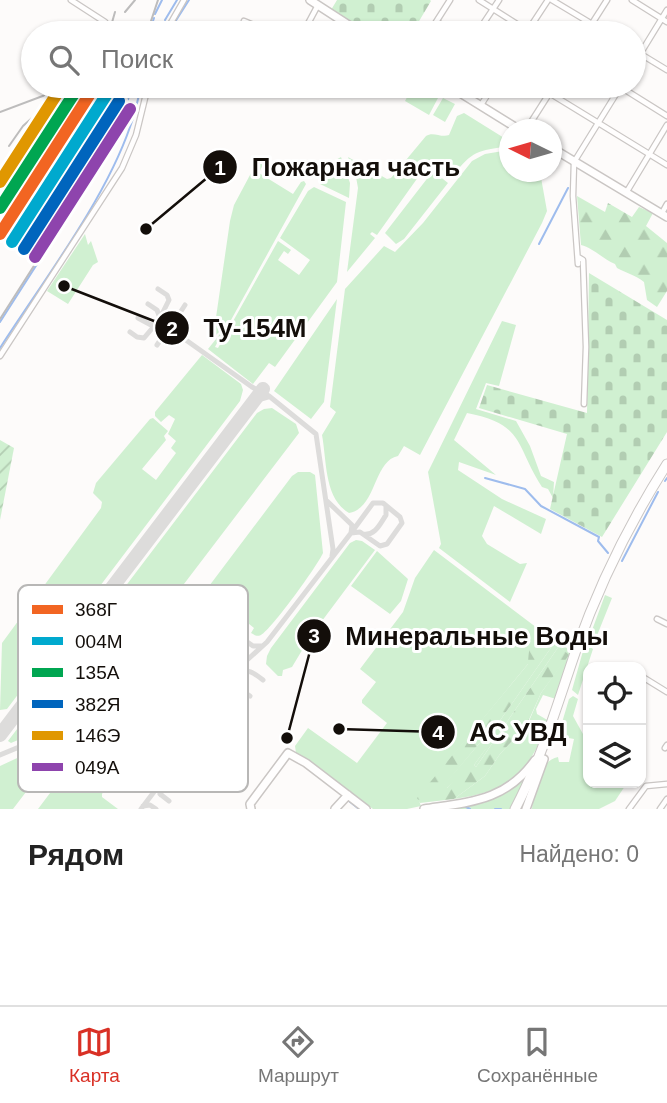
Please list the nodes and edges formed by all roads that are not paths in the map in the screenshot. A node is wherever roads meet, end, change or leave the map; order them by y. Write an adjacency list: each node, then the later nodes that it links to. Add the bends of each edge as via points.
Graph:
1 (71, 0): 9 (street)
2 (184, 0): 15 (street)
3 (450, 0): 18 (street)
4 (479, 0): 11 (street)
5 (499, 0): 11 (street)
6 (550, 0): 21 (street); 22 (street)
7 (607, 0): 23 (street)
8 (632, 0): 13 (street)
9 (79, 2): 14 (street)
10 (315, 2): 16 (street); 17 (main road)
11 (493, 9): 19 (street); 20 (street)
12 (667, 10): 13 (street)
13 (664, 20): 24 (street)
14 (104, 21)
15 (172, 21)
16 (308, 21)
17 (343, 21)
18 (438, 21)
19 (485, 21)
20 (511, 21)
21 (536, 21)
22 (587, 21)
23 (594, 21)
24 (646, 46)
25 (646, 58): 26 (street)
26 (667, 70)
27 (145, 98): 49 (street, via 122,168)
28 (469, 98): 34 (main road)
29 (485, 98): 34 (street)
30 (546, 98): 37 (street)
31 (557, 98): 38 (street)
32 (612, 98): 38 (street)
33 (639, 98): 35 (street)
34 (481, 105): 36 (main road)
35 (667, 116)
36 (503, 119)
37 (533, 119)
38 (597, 122): 40 (street); 42 (street)
39 (667, 125): 40 (street)
40 (649, 154): 43 (street); 44 (street)
41 (562, 155): 42 (main road)
42 (574, 162): 44 (main road); 47 (street)
43 (667, 165)
44 (626, 193): 46 (main road)
45 (667, 204): 46 (street)
46 (664, 216)
47 (578, 257): 48 (street); 50 (street, via 583,260)
48 (578, 264)
49 (0, 356)
50 (584, 404)
51 (667, 464): 55 (highway, via 631,525)
52 (667, 469): 55 (highway)
53 (657, 619): 54 (street)
54 (667, 624)
55 (587, 627): 56 (highway); 58 (highway)
56 (573, 676): 58 (highway, via 577,654); 61 (highway)
57 (646, 679): 59 (street)
58 (564, 690): 60 (highway)
59 (667, 692)
60 (550, 732): 68 (main road, via 534,761 510,787 484,799); 69 (highway)
61 (544, 759): 69 (highway); 70 (main road)
62 (667, 784): 71 (street, via 646,786)
63 (348, 795): 65 (main road); 66 (main road, via 288,753 250,804); 67 (main road)
64 (667, 799): 72 (street)
65 (366, 808)
66 (251, 809)
67 (335, 809)
68 (424, 809)
69 (517, 809)
70 (528, 809)
71 (629, 809)
72 (660, 809)

